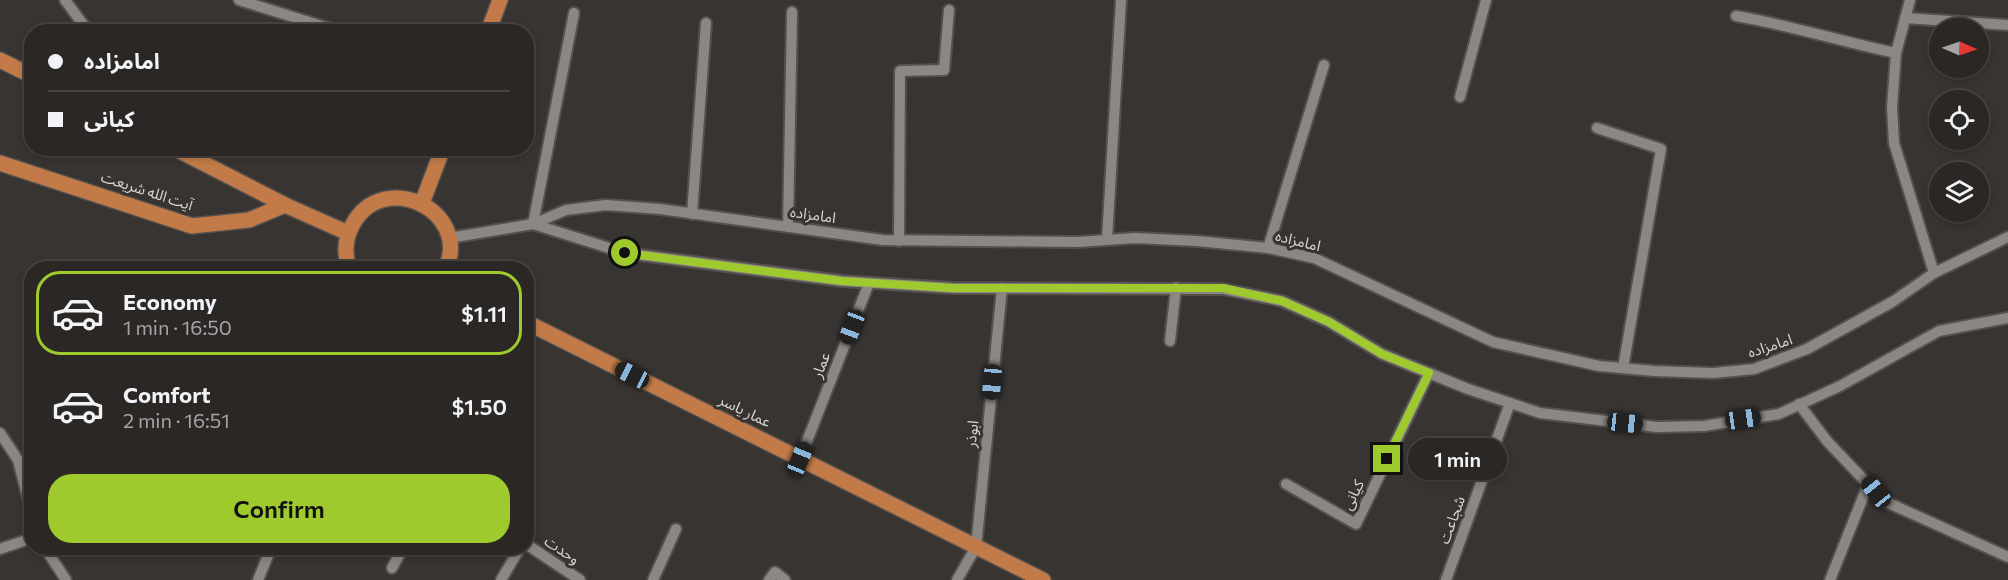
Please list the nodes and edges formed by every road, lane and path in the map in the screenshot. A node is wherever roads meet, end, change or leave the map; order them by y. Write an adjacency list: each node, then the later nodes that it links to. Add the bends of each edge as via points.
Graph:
1 (65, 0): 13 (street)
2 (239, 0): 14 (street)
3 (500, 0): 15 (main road)
4 (1121, 0): 34 (street)
5 (1486, 0): 21 (street)
6 (1910, 0): 11 (street)
7 (949, 10): 35 (street, via 944,70 900,71)
8 (792, 12): 30 (street)
9 (574, 14): 29 (street)
10 (1736, 16): 17 (street)
11 (1905, 18): 16 (street); 17 (street)
12 (706, 23): 28 (street)
13 (83, 24)
14 (316, 24)
15 (491, 24)
16 (2008, 25)
17 (1896, 53): 39 (street, via 1894,143)
18 (0, 60): 20 (main road)
19 (1324, 65): 36 (street)
20 (24, 72)
21 (1460, 98)
22 (1597, 128): 46 (street, via 1662,149)
23 (190, 156): 27 (main road)
24 (440, 156): 26 (main road)
25 (0, 163): 27 (main road, آیت الله شریعت, via 192,226 249,220)
26 (422, 203): 31 (main road, via 405,197 387,198 370,205); 33 (main road, via 437,214)
27 (285, 205): 31 (main road)
28 (692, 214): 29 (street, امامزاده, via 606,205 566,210); 30 (street, امامزاده)
29 (532, 224): 33 (street, امامزاده); 40 (street, امامزاده, via 625,253)
30 (788, 227): 35 (street, امامزاده)
31 (348, 233): 37 (main road)
32 (2008, 237): 39 (street, امامزاده)
33 (448, 238): 38 (main road)
34 (1107, 240): 35 (street, امامزاده); 36 (street, امامزاده, via 1197,241)
35 (899, 241)
36 (1268, 248): 46 (street, امامزاده, via 1314,258 1493,342)
37 (348, 261)
38 (447, 261)
39 (1934, 273): 46 (street, امامزاده, via 1807,350 1754,369 1713,373)
40 (869, 283): 41 (street, امامزاده); 51 (street, عمار)
41 (1002, 288): 42 (street, امامزاده); 57 (street, ابوذر)
42 (1176, 288): 45 (street); 47 (street, امامزاده, via 1223,288 1282,301 1329,322 1382,354)
43 (2008, 318): 49 (street, امامزاده, via 1939,331)
44 (534, 326): 51 (main road, عمار یاسر)
45 (1170, 341)
46 (1623, 368)
47 (1429, 373): 48 (street, امامزاده); 54 (street, کیانی, via 1356,524)
48 (1510, 403): 49 (street, امامزاده, via 1540,413 1657,427 1704,426 1779,414); 75 (street, شجاعت)
49 (1799, 404): 52 (street, via 1827,441)
50 (0, 433): 53 (street, via 18,460)
51 (800, 459): 57 (main road, عمار یاسر)
52 (1869, 482): 64 (street, via 1884,501); 76 (street)
53 (24, 483)
54 (1286, 484)
55 (676, 529): 70 (street)
56 (24, 541): 58 (street)
57 (976, 546): 73 (street); 74 (main road, عمار یاسر)
58 (0, 549)
59 (534, 549): 69 (street, وحدت)
60 (50, 555): 66 (street)
61 (269, 555): 67 (street)
62 (399, 555): 65 (street)
63 (515, 555): 68 (street)
64 (2008, 557)
65 (392, 568)
66 (66, 580)
67 (258, 580)
68 (501, 580)
69 (580, 580)
70 (653, 580)
71 (770, 580): 72 (street, via 775,572)
72 (785, 580)
73 (957, 580)
74 (1043, 580)
75 (1446, 580)
76 (1830, 580)

